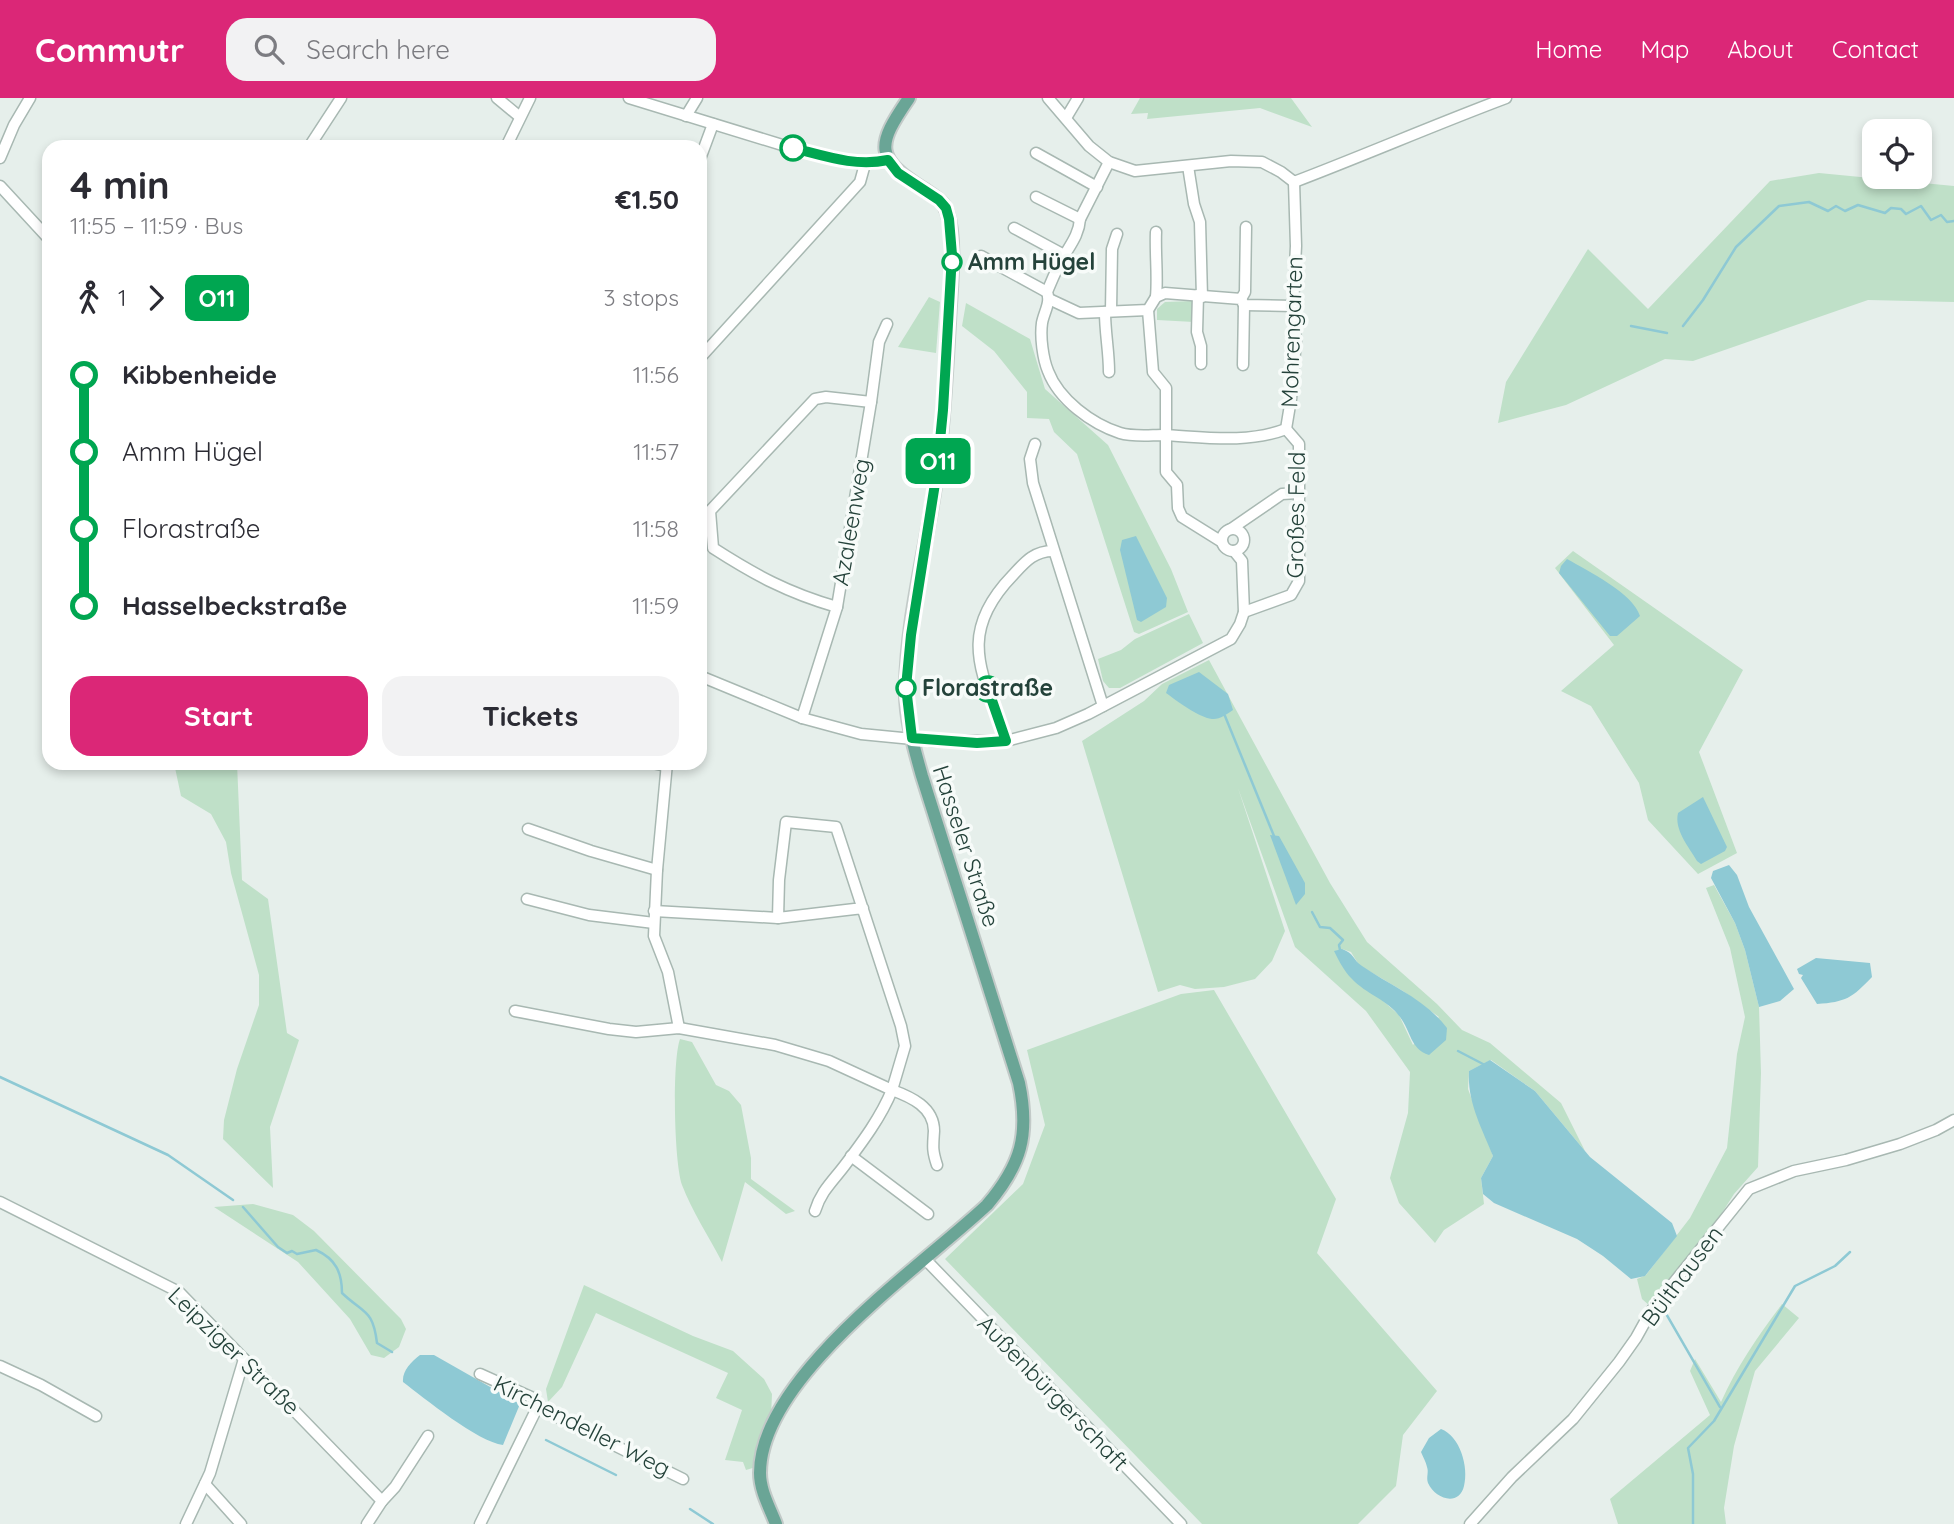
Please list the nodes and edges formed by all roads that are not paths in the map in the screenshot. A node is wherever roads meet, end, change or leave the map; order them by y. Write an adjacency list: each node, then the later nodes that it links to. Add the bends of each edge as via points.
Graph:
1 (30, 98): 19 (street)
2 (341, 98): 15 (street)
3 (497, 98): 12 (street)
4 (530, 98): 12 (street)
5 (629, 98): 11 (street)
6 (697, 98): 11 (street)
7 (909, 98): 20 (main road, via 886,136)
8 (1048, 98): 13 (street)
9 (1078, 98): 13 (street)
10 (1506, 98): 24 (street)
11 (686, 116): 14 (street)
12 (520, 117): 16 (street)
13 (1066, 118): 21 (street)
14 (713, 124): 17 (street); 23 (street)
15 (314, 140)
16 (509, 140)
17 (707, 140)
18 (1036, 153): 26 (street)
19 (0, 158)
20 (888, 160): 23 (street); 62 (main road, Hasseler Straße, via 898,173 946,208 952,255 937,471 906,687)
21 (1109, 162): 22 (street, via 1135,170); 26 (street, Mohrengarten)
22 (1188, 166): 24 (street, via 1262,162); 37 (street, via 1200,222)
23 (865, 167): 44 (street, via 860,182)
24 (1294, 183): 40 (street, Mohrengarten)
25 (0, 186): 31 (street)
26 (1097, 187): 28 (street, Mohrengarten)
27 (1036, 197): 28 (street)
28 (1080, 219): 34 (street, Mohrengarten)
29 (1246, 227): 39 (street)
30 (1014, 228): 34 (street)
31 (42, 231)
32 (1156, 232): 38 (street)
33 (1117, 234): 42 (street)
34 (1064, 255): 36 (street, Mohrengarten)
35 (981, 256): 36 (street)
36 (1048, 295): 42 (street, via 1079,313); 50 (street, Mohrengarten, via 1043,347 1058,389 1101,425 1124,434)
37 (1200, 296): 38 (street, via 1165,293); 39 (street); 45 (street, via 1197,332)
38 (1156, 297): 41 (street)
39 (1243, 302): 40 (street); 46 (street)
40 (1293, 306): 49 (street, Mohrengarten, via 1296,340)
41 (1148, 310): 42 (street); 50 (street, via 1153,372 1166,388)
42 (1108, 311): 47 (street)
43 (887, 324): 48 (street, Azaleenweg, via 879,342)
44 (707, 350)
45 (1201, 365)
46 (1243, 365)
47 (1109, 372)
48 (871, 402): 57 (street, Azaleenweg); 57 (street, via 815,399 710,511 713,548 758,577)
49 (1286, 429): 50 (street, Mohrengarten, via 1268,436 1202,439); 52 (street, Großes Feld, via 1300,444)
50 (1166, 435): 54 (street, via 1166,472 1177,485 1181,517)
51 (1035, 444): 55 (street, via 1030,459 1032,484)
52 (1298, 493): 53 (street, via 1282,494); 58 (street, Großes Feld, via 1299,581 1291,595)
53 (1231, 529): 54 (street); 56 (street, via 1244,539)
54 (1222, 541): 56 (street, via 1226,549)
55 (1053, 551): 60 (street); 63 (street, via 1035,554 1010,578 987,606 978,631 980,664)
56 (1234, 551): 58 (street, via 1242,561)
57 (837, 607): 61 (street, Azaleenweg)
58 (1244, 612): 60 (street, via 1231,639)
59 (707, 679): 61 (street)
60 (1103, 706): 63 (street, via 1056,728)
61 (802, 718): 62 (street, via 861,734)
62 (912, 738): 63 (street); 81 (main road, Hasseler Straße, via 1019,1083 1025,1126 1020,1151 1001,1188)
63 (1006, 741)
64 (666, 770): 66 (street)
65 (528, 829): 66 (street)
66 (657, 870): 69 (street)
67 (527, 899): 71 (street, via 589,915)
68 (863, 908): 70 (street); 70 (street, via 836,827 786,822); 74 (street, via 905,1046)
69 (654, 911): 70 (street); 71 (street)
70 (778, 918)
71 (654, 923): 73 (street)
72 (515, 1011): 73 (street, via 636,1032)
73 (679, 1028): 74 (street, via 775,1045 829,1061)
74 (892, 1090): 76 (street); 77 (street, via 913,1098 929,1112)
75 (1954, 1119): 97 (street, Bülthausen, via 1900,1144 1794,1171 1749,1189 1651,1311 1619,1362 1573,1419)
76 (852, 1156): 79 (street, via 825,1186); 80 (street)
77 (937, 1165)
78 (0, 1202): 82 (street, Leipziger Straße, via 179,1292)
79 (815, 1211)
80 (928, 1214)
81 (926, 1260): 95 (main road, Hasseler Straße, via 836,1337 784,1405 768,1439 760,1472); 96 (street, Außenbürgerschaft)
82 (244, 1359): 89 (street); 90 (street, Leipziger Straße)
83 (0, 1366): 86 (street)
84 (480, 1374): 85 (street, Kirchendeller Weg, via 533,1398)
85 (538, 1406): 88 (street, Kirchendeller Weg); 94 (street)
86 (96, 1416)
87 (428, 1436): 90 (street)
88 (683, 1479)
89 (205, 1484): 91 (street); 92 (street)
90 (382, 1500): 93 (street)
91 (186, 1524)
92 (241, 1524)
93 (367, 1524)
94 (480, 1524)
95 (776, 1524)
96 (1181, 1524)
97 (1470, 1524)

